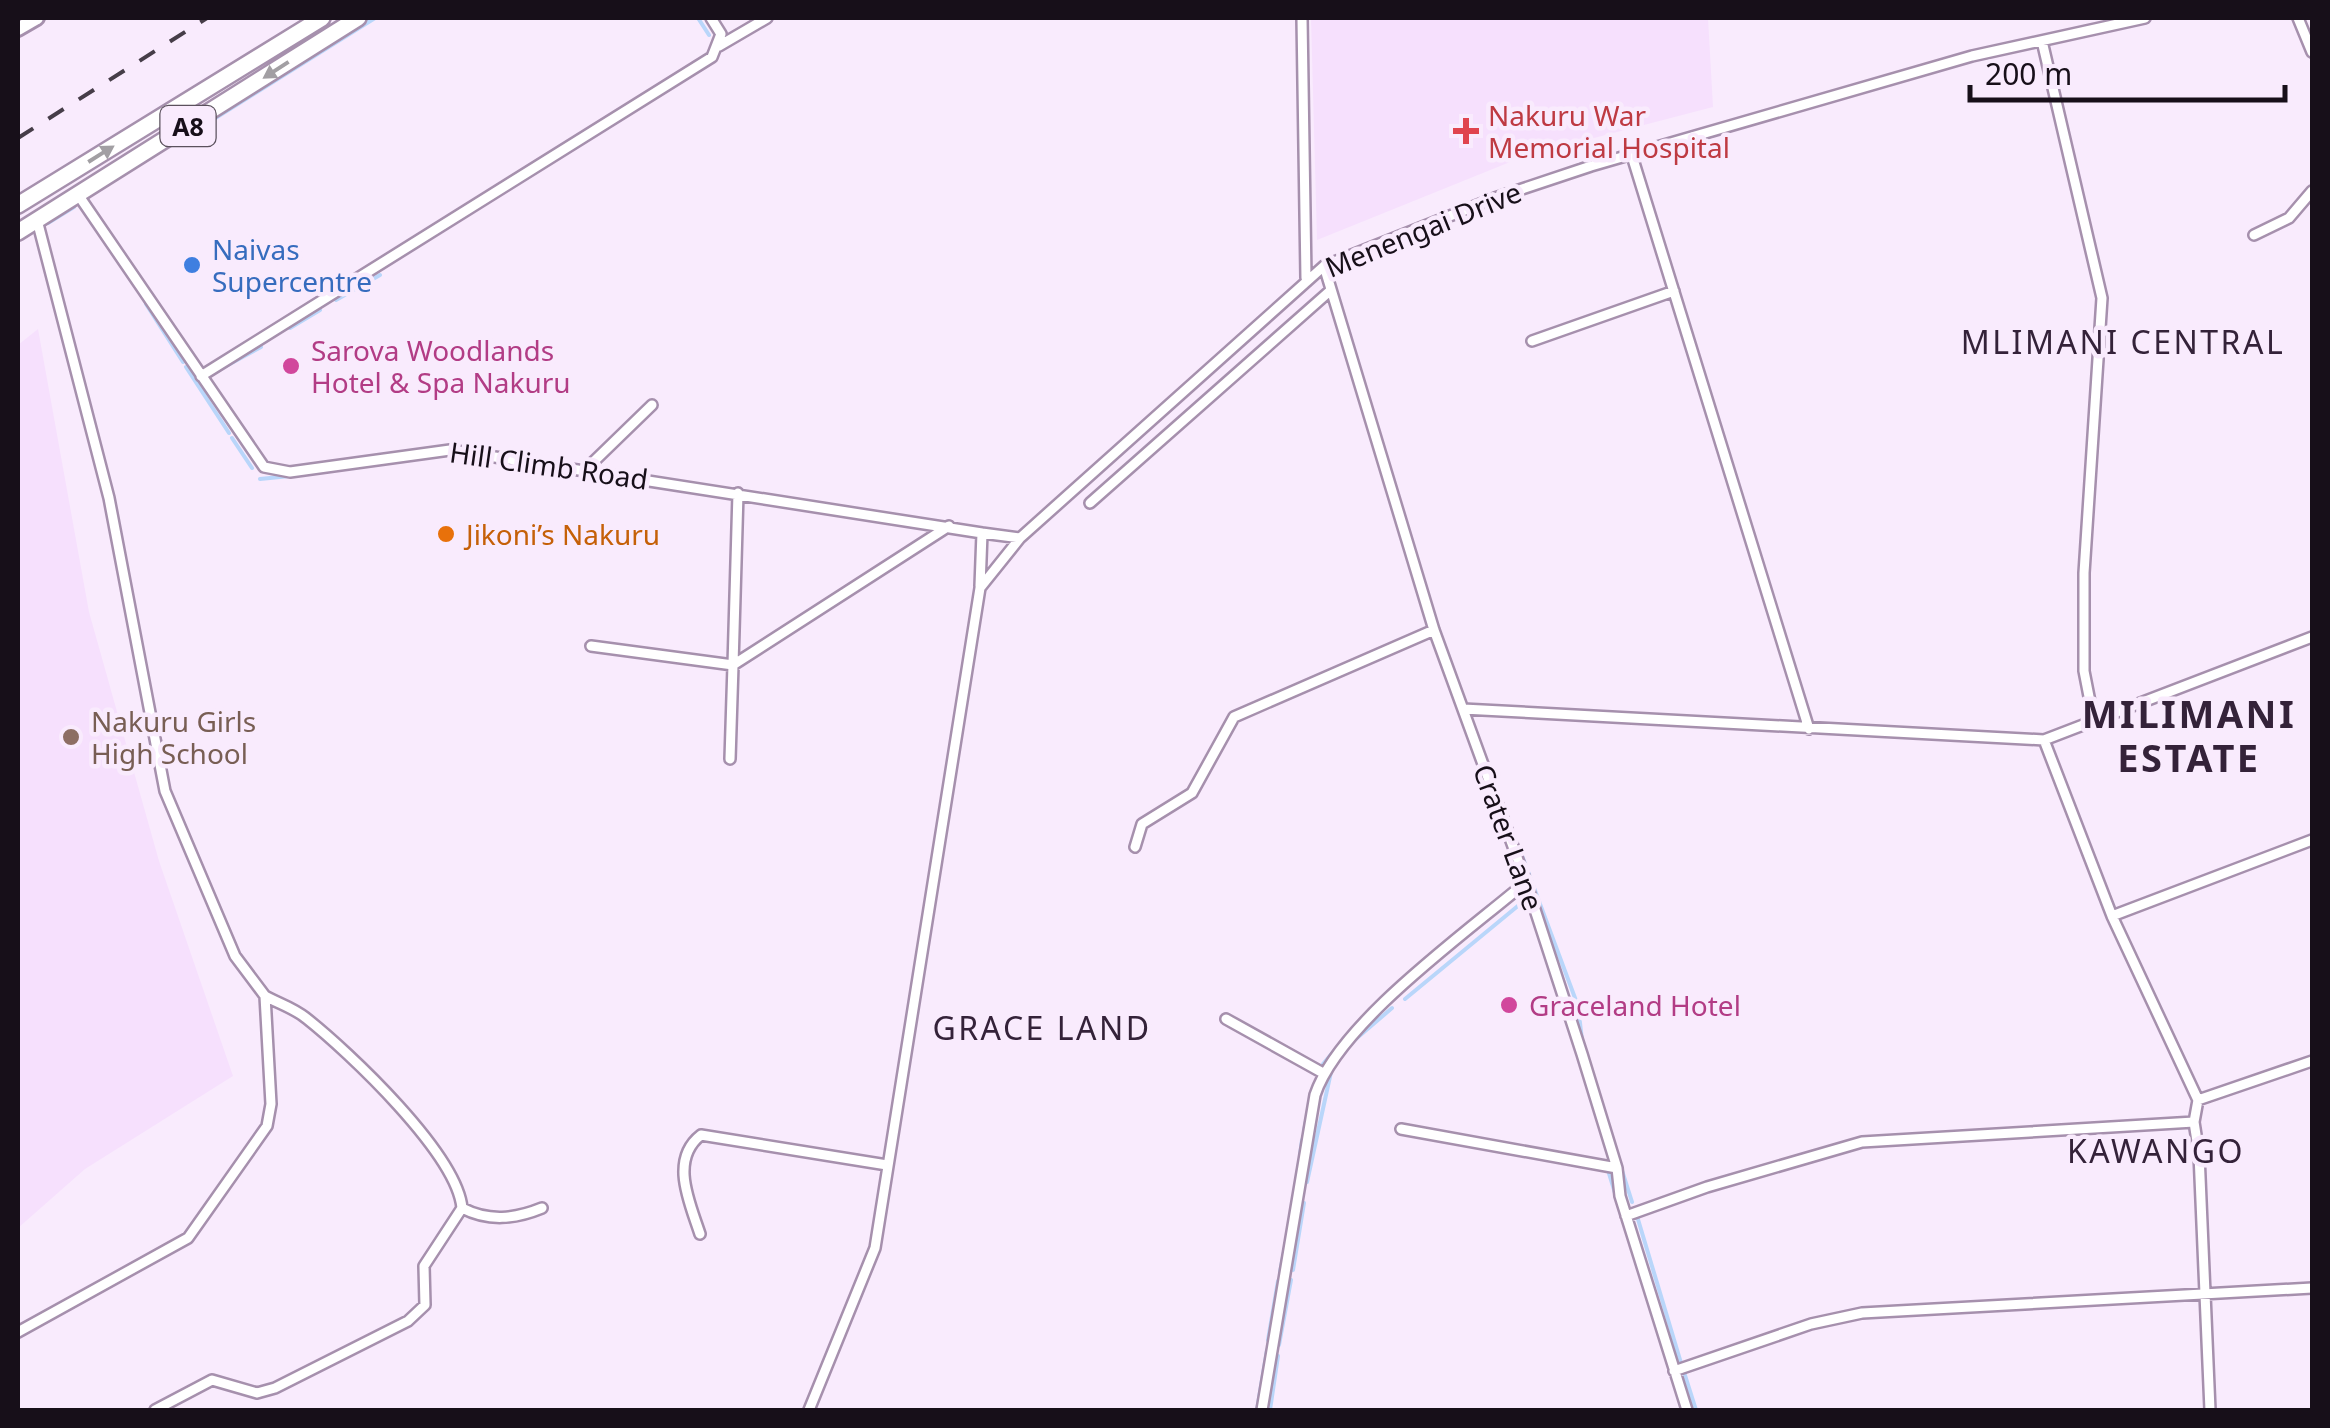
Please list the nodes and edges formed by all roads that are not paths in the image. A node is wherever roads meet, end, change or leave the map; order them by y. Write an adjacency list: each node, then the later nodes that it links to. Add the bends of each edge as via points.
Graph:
1 (37, 18): 9 (street)
2 (322, 18): 16 (highway, A8, one-way to 2)
3 (358, 18): 15 (highway, A8, one-way to 15)
4 (711, 18): 11 (street, via 721,34)
5 (767, 18): 11 (street)
6 (1302, 18): 21 (street)
7 (2145, 18): 10 (street, Menengai Drive)
8 (2298, 18): 12 (street)
9 (18, 29)
10 (2042, 42): 13 (street, Menengai Drive, via 1972,56); 39 (street, via 2102,298 2084,573 2084,671)
11 (719, 46): 25 (street, via 712,58)
12 (2312, 52)
13 (1632, 156): 20 (street, Menengai Drive, via 1495,198); 23 (street)
14 (2312, 191): 19 (street, via 2290,218)
15 (79, 196): 17 (highway, A8); 25 (street, Hill Climb Road)
16 (18, 205)
17 (38, 220): 18 (highway, A8); 47 (street, via 105,483 165,791 235,956)
18 (18, 232)
19 (2254, 234)
20 (1324, 266): 21 (street, Menengai Drive); 22 (street, Crater Lane)
21 (1306, 278): 32 (street, Menengai Drive)
22 (1331, 290): 29 (street); 34 (street, Crater Lane)
23 (1674, 291): 24 (street); 40 (street)
24 (1532, 340)
25 (201, 376): 27 (street, Hill Climb Road, via 256,461 282,472 440,450)
26 (652, 405): 27 (street)
27 (585, 470): 28 (street, Hill Climb Road)
28 (738, 494): 30 (street, Hill Climb Road); 37 (street)
29 (1090, 503)
30 (949, 526): 31 (street, Hill Climb Road); 37 (street)
31 (982, 532): 32 (street, Hill Climb Road); 33 (street)
32 (1020, 538): 33 (street, Menengai Drive)
33 (980, 588): 54 (street)
34 (1434, 630): 38 (street, Crater Lane); 44 (street, via 1234,717 1192,793 1142,824)
35 (2312, 637): 39 (street)
36 (591, 646): 37 (street)
37 (732, 665): 42 (street)
38 (1463, 709): 40 (street); 45 (street, Crater Lane)
39 (2094, 722): 41 (street)
40 (1808, 729): 41 (street)
41 (2044, 740): 46 (street)
42 (730, 759)
43 (2312, 840): 46 (street)
44 (1135, 847)
45 (1526, 882): 50 (street, via 1402,988); 55 (street, Crater Lane)
46 (2112, 916): 51 (street)
47 (265, 996): 56 (street, via 303,1015 390,1094 432,1150); 62 (street, via 271,1117 196,1231)
48 (1226, 1019): 50 (street)
49 (2312, 1061): 51 (street)
50 (1323, 1073): 66 (street)
51 (2198, 1100): 52 (street)
52 (2194, 1122): 58 (street, via 1862,1142); 61 (street)
53 (1401, 1129): 55 (street)
54 (887, 1165): 59 (street, via 700,1134 683,1170); 65 (street, via 875,1248)
55 (1617, 1168): 58 (street, Crater Lane)
56 (462, 1208): 57 (street, via 510,1218); 64 (street, via 424,1266 424,1305 408,1322 275,1388 257,1393 212,1380)
57 (542, 1208)
58 (1626, 1216): 63 (street, Crater Lane)
59 (700, 1234)
60 (2312, 1288): 61 (street)
61 (2205, 1294): 63 (street, via 1862,1314 1811,1324); 68 (street)
62 (18, 1332)
63 (1674, 1371): 67 (street, Crater Lane)
64 (155, 1410)
65 (810, 1410)
66 (1262, 1410)
67 (1687, 1410)
68 (2210, 1410)

